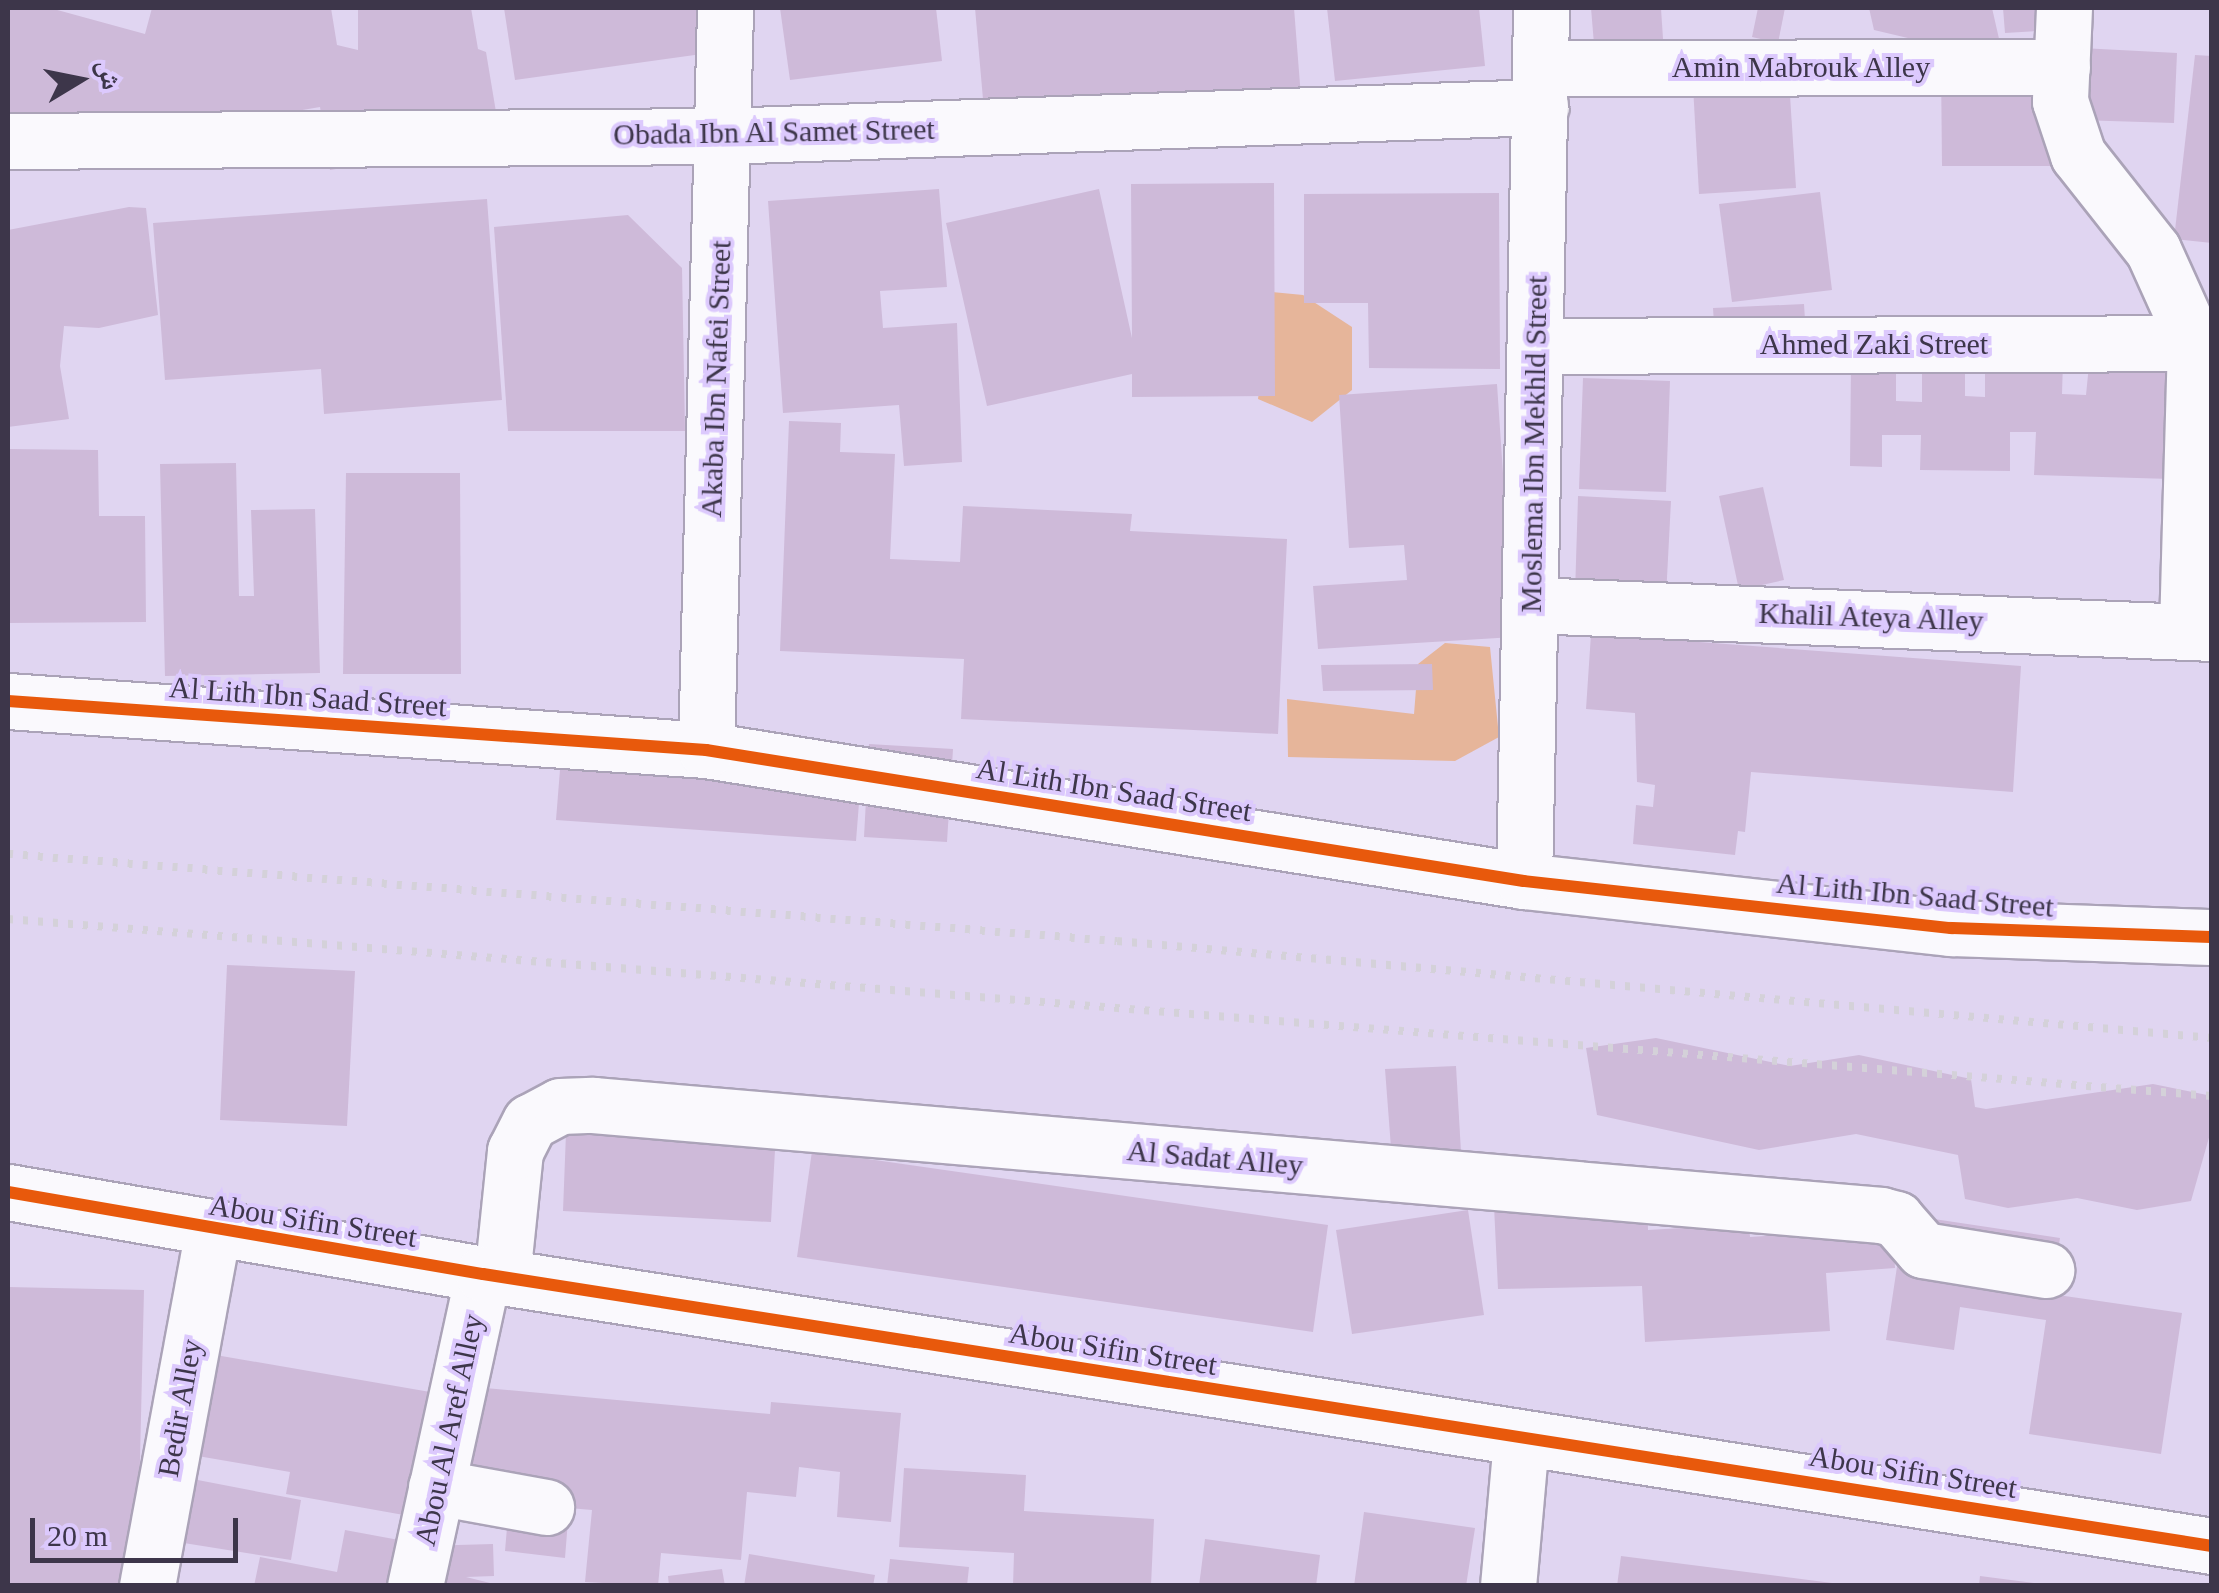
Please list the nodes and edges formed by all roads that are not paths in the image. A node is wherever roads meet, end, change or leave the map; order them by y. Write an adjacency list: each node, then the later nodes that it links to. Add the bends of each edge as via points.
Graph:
1 (726, 8): 6 (street, Akaba Ibn Nafei Street)
2 (1541, 8): 5 (street, Moslema Ibn Mekhld Street)
3 (2064, 8): 4 (street)
4 (2062, 67): 5 (street, Amin Mabrouk Alley); 8 (street, via 2060,101 2078,155 2152,250)
5 (1540, 87): 6 (street, Obada Ibn Al Samet Street); 9 (street, Moslema Ibn Mekhld Street)
6 (722, 136): 7 (street, Obada Ibn Al Samet Street); 13 (street, Akaba Ibn Nafei Street)
7 (8, 142)
8 (2203, 343): 9 (street, Ahmed Zaki Street); 11 (street)
9 (1536, 346): 10 (street, Moslema Ibn Mekhld Street)
10 (1531, 604): 11 (street, Khalil Ateya Alley); 14 (street, Moslema Ibn Mekhld Street)
11 (2199, 631)
12 (8, 701): 13 (street, Al Lith Ibn Saad Street)
13 (706, 750): 14 (street, Al Lith Ibn Saad Street)
14 (1524, 881): 15 (street, Al Lith Ibn Saad Street, via 1950,928)
15 (2212, 938)
16 (8, 1192): 17 (street, Abou Sifin Street)
17 (213, 1230): 19 (street, Abou Sifin Street); 24 (street, Bedir Alley)
18 (2046, 1270): 19 (street, Al Sadat Alley, via 1924,1250 1896,1219 1881,1215 593,1105 560,1106 530,1122 514,1151)
19 (492, 1276): 20 (street, Abou Sifin Street); 21 (street, Abou Al Aref Alley)
20 (1521, 1439): 23 (street, Abou Sifin Street); 26 (street)
21 (436, 1487): 22 (street); 25 (street, Abou Al Aref Alley)
22 (546, 1508)
23 (2212, 1546)
24 (148, 1586)
25 (415, 1586)
26 (1508, 1586)

